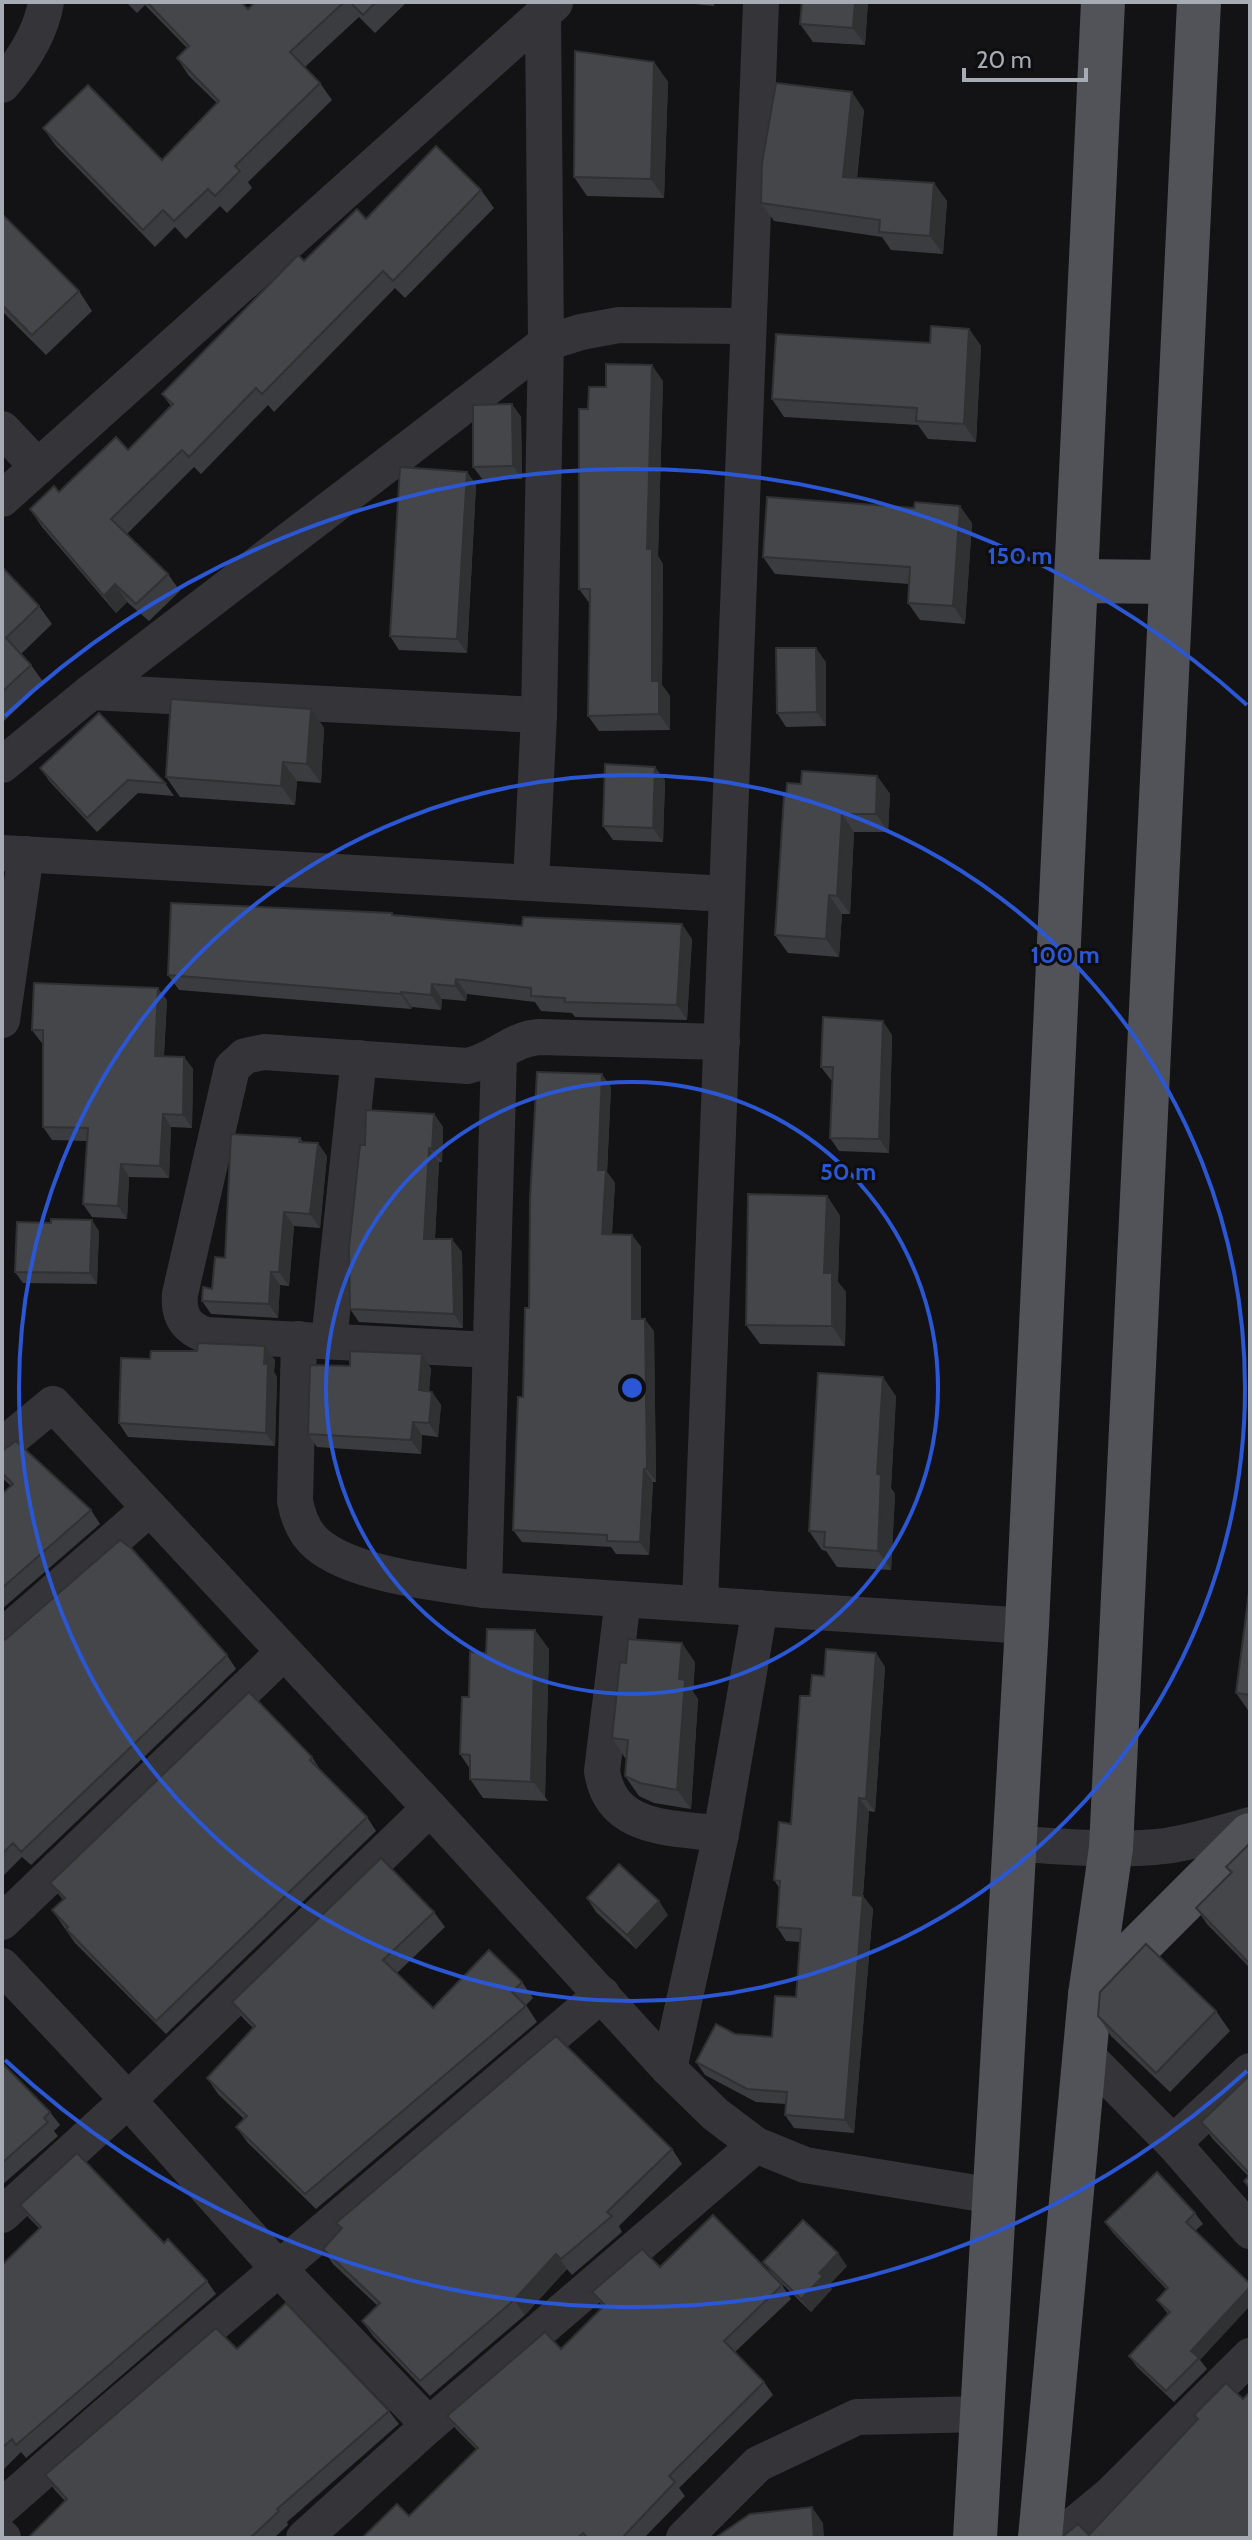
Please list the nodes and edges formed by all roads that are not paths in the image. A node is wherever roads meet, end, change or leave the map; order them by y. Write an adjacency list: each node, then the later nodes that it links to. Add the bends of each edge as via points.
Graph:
1 (46, 2): 6 (street, via 19,65)
2 (761, 2): 7 (street)
3 (1103, 2): 12 (main road)
4 (1199, 2): 13 (main road)
5 (550, 8): 8 (street); 10 (street)
6 (2, 85)
7 (748, 326): 8 (street, via 619,325); 19 (street)
8 (546, 343): 14 (street); 15 (street)
9 (2, 429): 10 (street)
10 (38, 467): 11 (street)
11 (2, 499)
12 (1077, 581): 13 (main road); 32 (main road)
13 (1170, 582): 40 (main road)
14 (91, 692): 15 (street); 16 (street)
15 (539, 715): 18 (street)
16 (2, 765)
17 (14, 854): 18 (street); 20 (street)
18 (531, 883): 19 (street)
19 (727, 894): 21 (street)
20 (2, 1020)
21 (722, 1042): 22 (street, via 539,1037 516,1042); 30 (street)
22 (499, 1054): 23 (street, via 467,1066); 25 (street)
23 (359, 1058): 24 (street); 24 (street, via 254,1052 232,1068 180,1294 186,1324 206,1335)
24 (314, 1340): 25 (street); 28 (street, via 295,1501 304,1529 331,1554 362,1566)
25 (490, 1350): 28 (street)
26 (2, 1446): 27 (street, via 53,1404)
27 (150, 1508): 33 (street); 34 (street)
28 (484, 1590): 29 (street)
29 (623, 1599): 30 (street); 37 (street, via 602,1771 609,1796 630,1817 646,1823)
30 (700, 1604): 31 (street)
31 (760, 1608): 32 (street); 37 (street)
32 (1027, 1626): 39 (main road)
33 (2, 1637)
34 (284, 1652): 35 (street); 41 (street)
35 (430, 1808): 43 (street); 48 (street)
36 (1250, 1825): 40 (street, via 1165,1846)
37 (721, 1834): 46 (street)
38 (1250, 1835): 44 (main road)
39 (1014, 1844): 40 (street); 51 (main road)
40 (1111, 1848): 44 (main road)
41 (2, 1922)
42 (2, 1966): 48 (street)
43 (602, 1994): 46 (street); 54 (street)
44 (1090, 1995): 45 (main road)
45 (1085, 2054): 49 (street); 62 (main road)
46 (669, 2069): 50 (street)
47 (1250, 2071): 49 (street)
48 (128, 2100): 52 (street); 54 (street)
49 (1173, 2143): 53 (street)
50 (756, 2145): 51 (street, via 805,2165); 57 (street)
51 (994, 2196): 56 (main road)
52 (2, 2215)
53 (1250, 2231)
54 (278, 2268): 57 (street); 58 (street)
55 (1250, 2356): 63 (street, via 1109,2496)
56 (982, 2414): 60 (street, via 857,2417 758,2464); 61 (main road)
57 (429, 2425): 59 (street)
58 (2, 2507)
59 (304, 2538)
60 (684, 2538)
61 (975, 2538)
62 (1040, 2538)
63 (1058, 2538)

